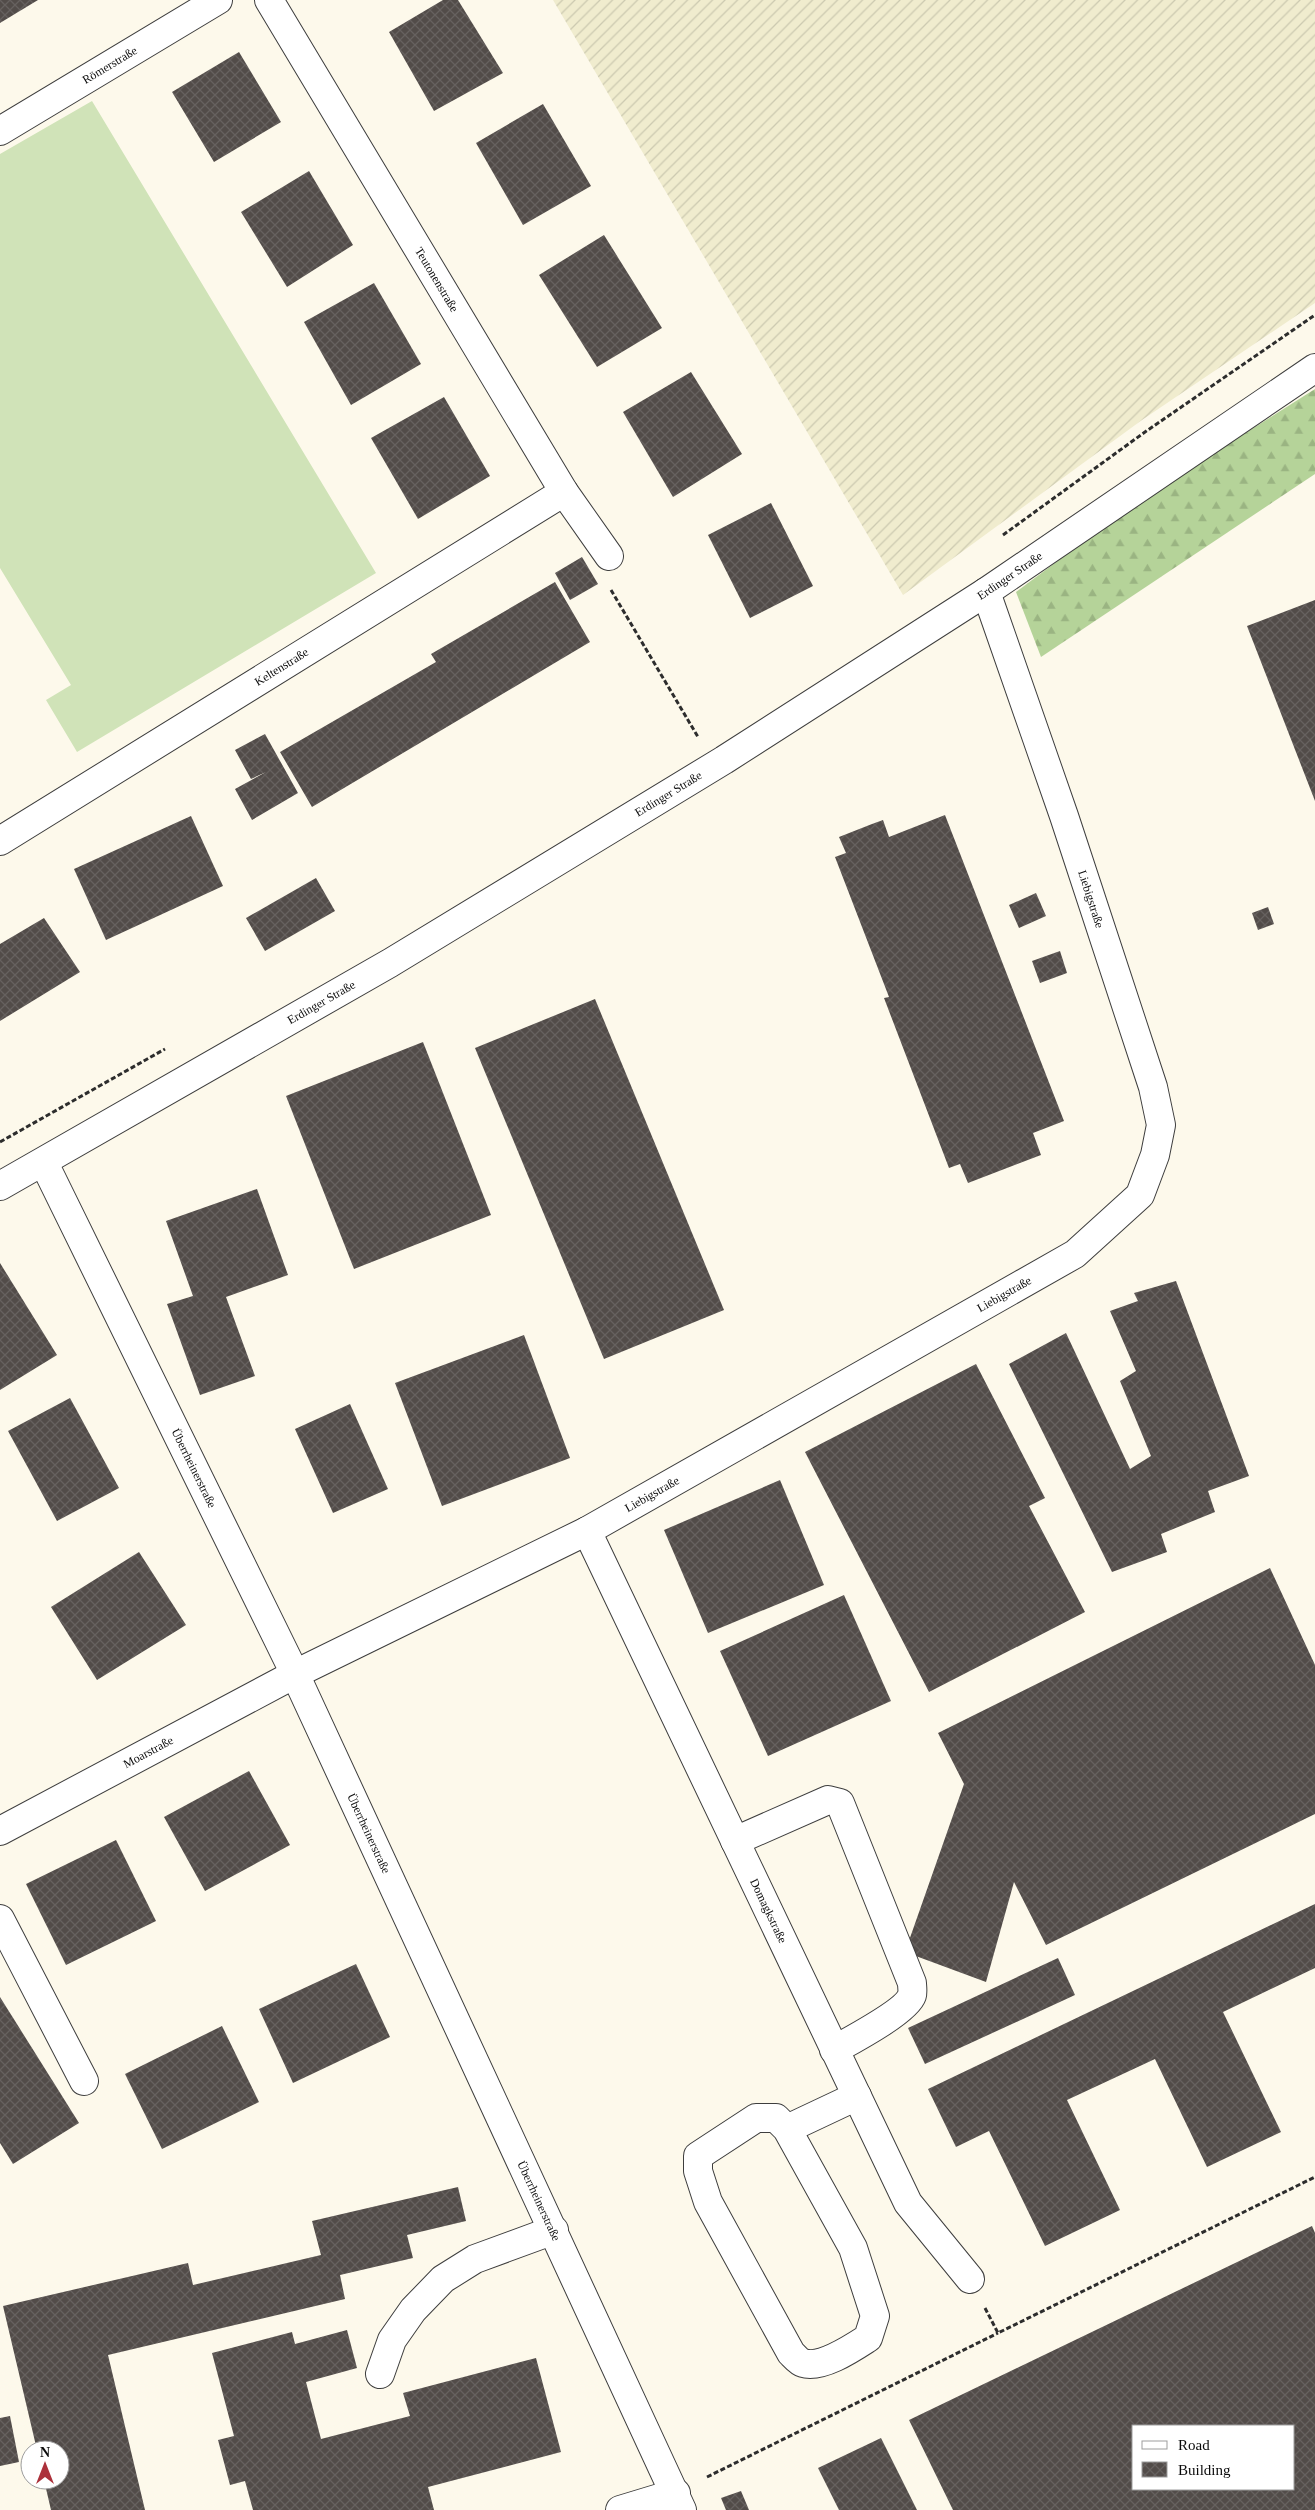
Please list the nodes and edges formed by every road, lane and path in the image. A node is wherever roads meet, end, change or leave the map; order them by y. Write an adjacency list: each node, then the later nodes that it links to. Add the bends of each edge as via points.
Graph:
1 (218, 0): 3 (street, Römerstraße)
2 (269, 0): 6 (street, Teutonenstraße)
3 (0, 130)
4 (1315, 315): 7 (path, via 1144,432)
5 (1315, 368): 9 (street, Erdinger Straße)
6 (564, 492): 8 (street, Teutonenstraße); 11 (street, Keltenstraße)
7 (1001, 537)
8 (609, 556): 10 (path, via 610,587)
9 (986, 592): 14 (street, Erdinger Straße, via 716,765 390,963); 16 (street, Liebigstraße, via 1153,1087 1162,1125 1140,1195 1075,1254)
10 (700, 740)
11 (0, 841)
12 (170, 1046): 13 (path)
13 (0, 1142)
14 (44, 1163): 15 (street, Erdinger Straße); 17 (street, Überrheinerstraße)
15 (0, 1186)
16 (587, 1532): 17 (street, Liebigstraße); 19 (street, Domagkstraße)
17 (295, 1674): 18 (street, Moarstraße); 26 (street, Überrheinerstraße)
18 (0, 1831)
19 (735, 1841): 21 (street, Domagkstraße); 21 (street, via 828,1800 840,1803 912,1983 912,1995 906,2004 871,2030)
20 (0, 1919): 22 (street)
21 (834, 2050): 23 (street, Domagkstraße)
22 (84, 2081)
23 (856, 2096): 24 (street); 27 (street, Domagkstraße, via 908,2203)
24 (787, 2129): 24 (street, via 776,2118 756,2118 698,2156 698,2171 708,2202 791,2353 803,2363 813,2363 847,2351 868,2338 875,2316 853,2248)
25 (1315, 2177): 28 (path)
26 (554, 2230): 29 (street, via 475,2259 443,2280 412,2310 397,2333); 30 (street, Überrheinerstraße)
27 (970, 2279): 28 (path)
28 (998, 2333): 30 (path)
29 (380, 2374)
30 (679, 2501): 31 (street)
31 (620, 2510)

